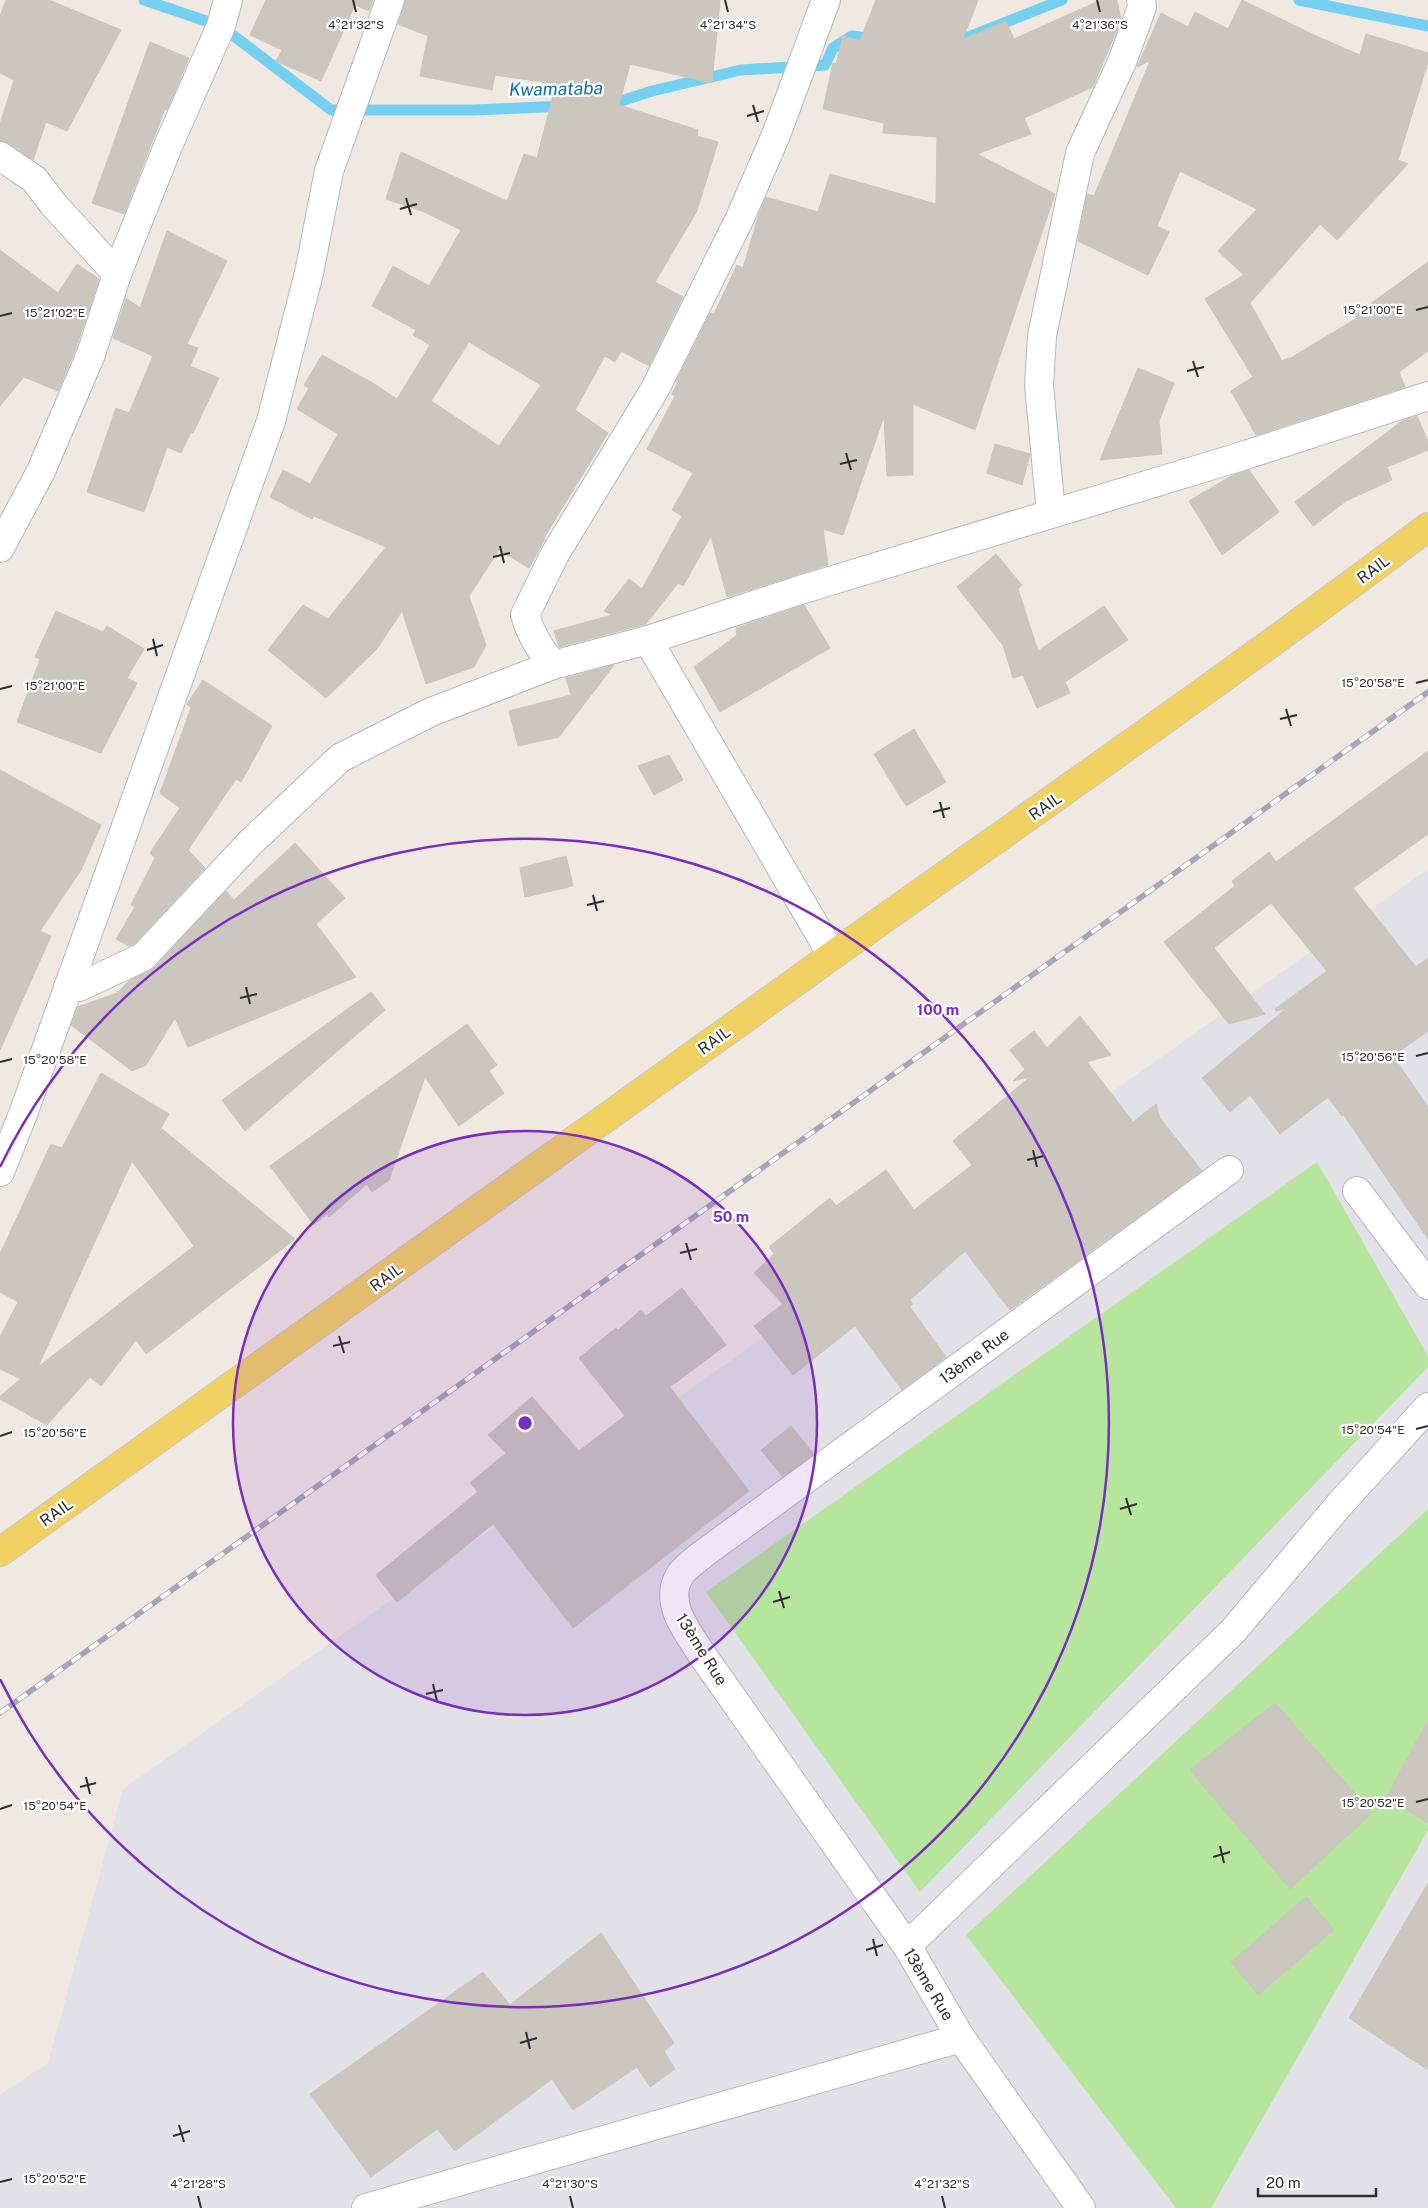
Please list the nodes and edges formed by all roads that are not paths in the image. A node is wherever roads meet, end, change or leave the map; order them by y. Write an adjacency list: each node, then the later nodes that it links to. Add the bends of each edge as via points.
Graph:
1 (228, 0): 6 (street, via 221,26)
2 (390, 0): 14 (street, via 329,171 309,273 270,421)
3 (826, 0): 12 (street, via 776,135 736,226 655,389 554,554 525,615 540,649)
4 (1141, 0): 8 (street, via 1142,6 1122,62 1080,153 1042,336 1039,385)
5 (0, 156): 6 (street, via 34,179)
6 (117, 274): 10 (street, via 91,354 41,471)
7 (1428, 396): 8 (street)
8 (1051, 513): 11 (street)
9 (1428, 527): 13 (main road, RAIL, via 1172,717)
10 (0, 547)
11 (648, 640): 12 (street); 13 (street)
12 (553, 665): 14 (street, via 431,712 340,758 250,843 143,956 79,986)
13 (832, 955): 20 (main road, RAIL)
14 (68, 987): 16 (street)
15 (1229, 1170): 21 (street, 13ème Rue, via 703,1554 681,1573 673,1590 678,1617)
16 (0, 1172)
17 (1357, 1191): 18 (street)
18 (1428, 1285)
19 (1428, 1407): 21 (street, via 1340,1504 1233,1631)
20 (0, 1552)
21 (907, 1946): 22 (street, 13ème Rue)
22 (961, 2038): 23 (street); 24 (street, 13ème Rue)
23 (366, 2208)
24 (1081, 2208)

